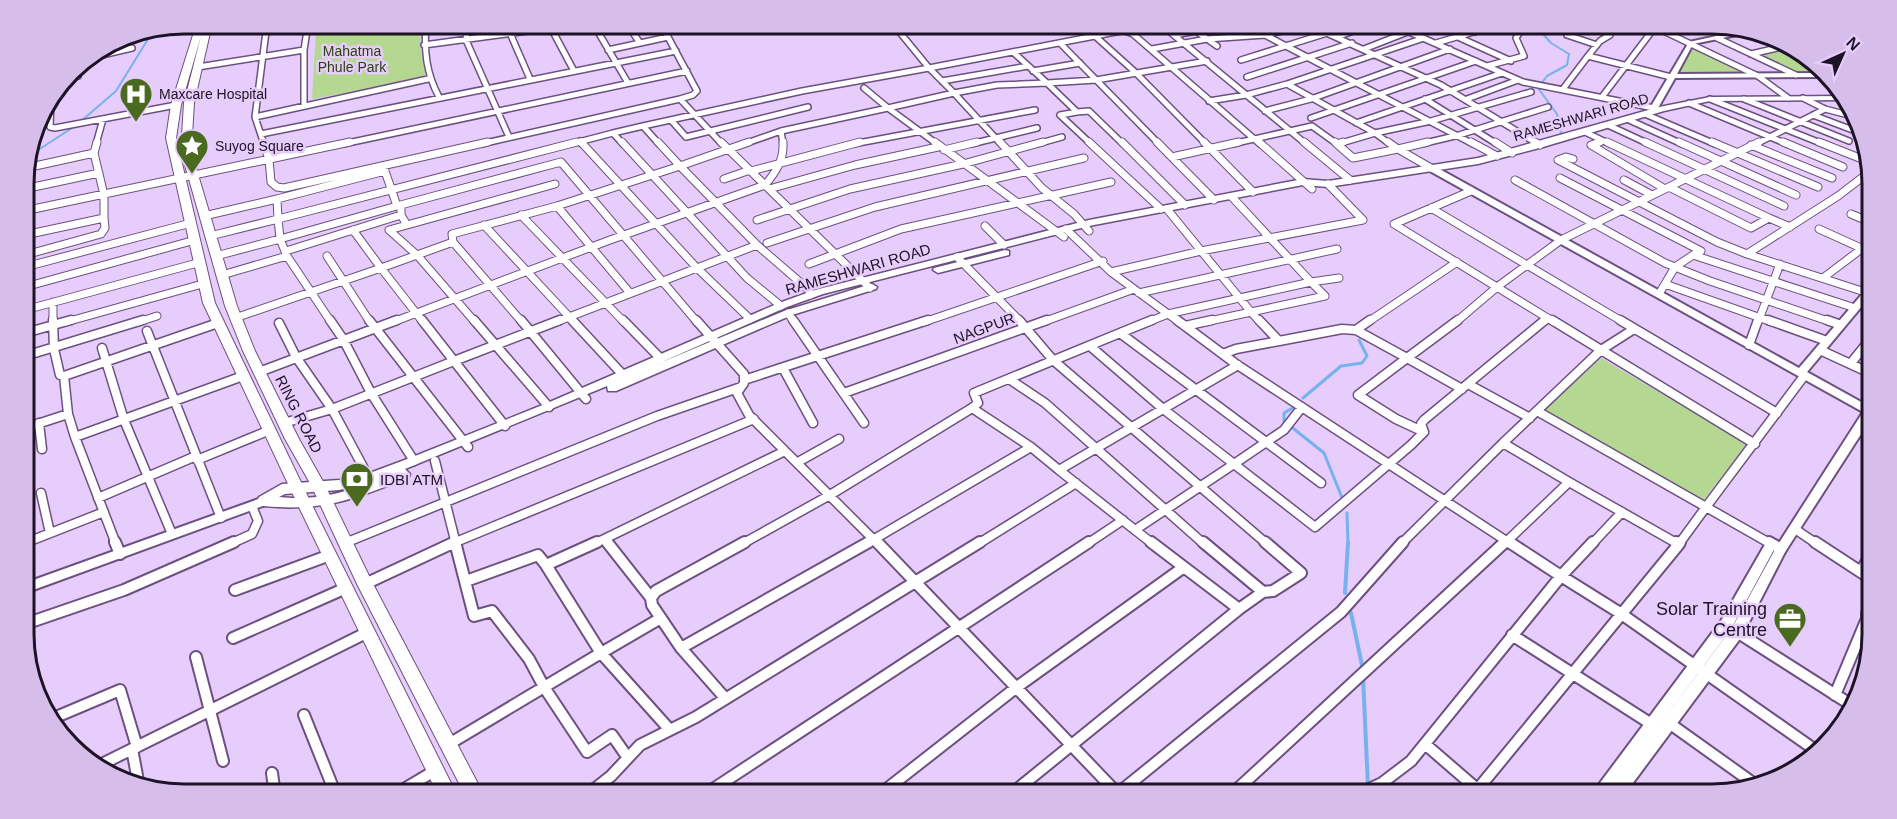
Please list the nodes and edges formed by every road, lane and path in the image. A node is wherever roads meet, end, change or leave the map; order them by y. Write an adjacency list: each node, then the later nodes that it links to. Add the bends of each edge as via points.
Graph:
1 (1103, 34): 31 (street)
2 (1132, 34): 51 (street)
3 (1178, 34): 28 (street)
4 (1201, 34): 38 (street)
5 (1268, 34): 29 (street)
6 (1323, 34): 49 (street)
7 (1330, 34): 34 (street)
8 (1344, 34): 34 (street)
9 (1402, 34): 52 (street)
10 (1414, 34): 36 (street)
11 (1468, 34): 35 (street)
12 (1518, 34): 68 (street, via 1516,38 1524,56)
13 (1608, 34): 47 (street)
14 (1648, 34): 72 (street)
15 (1671, 34): 45 (street)
16 (197, 35): 120 (highway, RING ROAD)
17 (205, 35): 76 (highway, RING ROAD)
18 (266, 35): 63 (street)
19 (306, 35): 56 (street)
20 (425, 35): 46 (street)
21 (466, 35): 39 (street)
22 (499, 35): 39 (street)
23 (511, 35): 91 (street)
24 (555, 35): 79 (street)
25 (599, 35): 55 (street)
26 (634, 35): 41 (street)
27 (902, 35): 77 (street)
28 (1175, 35): 40 (street)
29 (1265, 35): 38 (street); 49 (street)
30 (1567, 35): 47 (street)
31 (1095, 36): 42 (street); 82 (street)
32 (1728, 36): 37 (street)
33 (668, 37): 41 (street); 57 (street)
34 (1337, 37): 43 (street)
35 (1458, 37): 44 (street); 68 (street)
36 (1425, 38): 44 (street); 60 (street)
37 (1717, 38): 45 (street); 61 (street)
38 (1207, 39): 40 (street); 48 (street)
39 (466, 40): 46 (street); 99 (street)
40 (1185, 42): 51 (street); 66 (street)
41 (640, 43): 55 (street)
42 (1060, 43): 59 (street); 70 (street)
43 (1352, 43): 52 (street); 64 (street)
44 (1436, 43): 53 (street)
45 (1691, 43): 86 (street); 87 (street)
46 (424, 45): 90 (street)
47 (1597, 45): 62 (street)
48 (1217, 46)
49 (1286, 46): 64 (street); 65 (street)
50 (132, 48): 58 (street)
51 (1152, 49): 71 (street)
52 (1365, 49): 60 (street)
53 (1450, 49): 67 (street); 74 (street)
54 (1775, 49): 61 (street)
55 (608, 50): 69 (street)
56 (304, 51): 63 (street); 121 (street)
57 (676, 51): 69 (street); 80 (street)
58 (114, 52)
59 (1013, 52): 73 (street); 77 (street)
60 (1377, 54): 74 (street); 78 (street)
61 (1751, 54): 84 (street)
62 (1588, 56): 72 (street); 101 (street)
63 (263, 57): 76 (street); 141 (street)
64 (1307, 57): 78 (street); 88 (street)
65 (1241, 60)
66 (1207, 61): 71 (street); 106 (street)
67 (1476, 61): 75 (street); 89 (street)
68 (1512, 61): 75 (street)
69 (615, 63): 79 (street); 96 (street)
70 (1080, 63): 81 (street); 92 (street)
71 (1169, 65): 82 (street); 118 (street)
72 (1625, 65): 86 (street); 107 (street)
73 (1028, 66): 81 (street); 94 (street)
74 (1401, 66): 89 (street); 95 (street)
75 (1487, 66): 83 (street)
76 (198, 67): 205 (highway, RING ROAD, via 189,103)
77 (929, 68): 94 (street); 126 (street)
78 (1332, 69): 95 (street); 98 (street)
79 (574, 70): 91 (street)
80 (687, 70): 96 (street); 112 (street, via 697,91)
81 (1033, 71): 97 (street)
82 (1135, 72): 92 (street); 180 (street)
83 (1502, 73): 93 (street); 102 (street)
84 (1796, 75): 85 (street); 87 (street)
85 (1813, 75)
86 (1672, 76): 87 (street); 130 (street)
87 (1758, 76): 109 (street)
88 (1247, 77)
89 (1425, 78): 102 (street); 105 (street)
90 (428, 79): 108 (street); 121 (street)
91 (530, 79): 99 (street)
92 (1096, 80): 97 (street); 187 (street)
93 (1518, 80): 101 (street); 115 (street)
94 (942, 81): 104 (street)
95 (1355, 81): 105 (street); 113 (street)
96 (628, 83): 131 (street)
97 (1047, 83): 104 (street, via 998,85); 134 (street)
98 (1287, 84): 106 (street); 113 (street)
99 (486, 88): 108 (street); 131 (street)
100 (864, 88): 127 (street)
101 (1563, 89): 107 (street)
102 (1450, 90): 114 (street); 115 (street)
103 (1531, 92): 124 (street)
104 (954, 93): 127 (street); 146 (street)
105 (1380, 94): 123 (street); 133 (street)
106 (1246, 95): 118 (street); 132 (street)
107 (1602, 97): 130 (street)
108 (439, 98): 165 (street)
109 (1788, 98): 110 (main road, RAMESHWARI ROAD); 117 (main road, RAMESHWARI ROAD)
110 (1803, 98): 111 (main road, RAMESHWARI ROAD); 128 (street)
111 (1835, 98)
112 (680, 99): 138 (street); 167 (street)
113 (1311, 99): 132 (street); 133 (street)
114 (1425, 99): 123 (street); 135 (street)
115 (1467, 99): 124 (street)
116 (1710, 99): 117 (main road, RAMESHWARI ROAD); 119 (main road, RAMESHWARI ROAD); 158 (street)
117 (1744, 99): 149 (street)
118 (1209, 100): 171 (street)
119 (1689, 103): 130 (main road, RAMESHWARI ROAD); 169 (street)
120 (176, 105): 143 (street); 205 (highway, RING ROAD, via 171,138)
121 (304, 105): 141 (street)
122 (808, 107): 151 (street)
123 (1403, 107): 147 (street); 150 (street)
124 (1478, 107): 135 (street); 148 (street)
125 (1548, 107): 148 (street)
126 (723, 108): 138 (street); 151 (street)
127 (888, 108): 155 (street); 161 (street)
128 (1825, 109): 137 (street); 139 (street)
129 (1035, 110): 146 (street)
130 (1654, 110): 136 (main road, RAMESHWARI ROAD)
131 (498, 111): 167 (street); 190 (street)
132 (1265, 111): 156 (street)
133 (1332, 111): 142 (street); 150 (street)
134 (1077, 112): 237 (street, via 1089,111 1094,115); 244 (street, via 1060,116)
135 (1450, 114): 147 (street); 157 (street)
136 (1645, 114): 144 (main road, RAMESHWARI ROAD); 185 (street)
137 (1844, 114)
138 (694, 115): 145 (street); 160 (street)
139 (1813, 115): 149 (street); 159 (street)
140 (50, 117): 143 (street, via 50,127 63,128)
141 (255, 117): 165 (street)
142 (1311, 118)
143 (103, 119): 183 (street)
144 (1627, 119): 152 (main road, RAMESHWARI ROAD); 192 (street)
145 (671, 120): 153 (street); 160 (street, via 686,137)
146 (980, 120): 155 (street); 170 (street)
147 (1431, 121): 164 (street); 166 (street)
148 (1503, 122): 157 (street); 176 (street)
149 (1800, 122): 158 (street); 174 (street)
150 (1356, 123): 164 (street)
151 (739, 124): 160 (street)
152 (1608, 125): 162 (main road, RAMESHWARI ROAD); 200 (street)
153 (643, 126): 163 (street); 196 (street)
154 (1037, 128): 170 (street)
155 (915, 130): 179 (street); 193 (street)
156 (1290, 130): 171 (street); 175 (street, via 1312,126); 211 (street)
157 (1477, 130): 166 (street); 184 (street)
158 (1783, 130): 169 (street); 189 (street)
159 (1852, 130)
160 (709, 131): 178 (street)
161 (781, 131): 178 (street); 193 (street)
162 (1585, 132): 173 (street); 176 (main road, RAMESHWARI ROAD)
163 (613, 133): 172 (street); 204 (street)
164 (1376, 133): 175 (street); 181 (street)
165 (261, 134): 190 (street)
166 (1459, 135): 181 (street); 186 (street)
167 (509, 137): 197 (street)
168 (1062, 137): 182 (street)
169 (1768, 137): 177 (street); 199 (street)
170 (996, 138): 179 (street); 182 (street)
171 (1252, 138): 180 (street); 217 (street)
172 (580, 141): 218 (street); 222 (street)
173 (1604, 141): 210 (street); 223 (street, via 1591,145)
174 (1850, 141)
175 (1337, 144): 181 (street, via 1353,158)
176 (1540, 145): 184 (main road, RAMESHWARI ROAD)
177 (1752, 145): 185 (street); 207 (street)
178 (727, 148): 196 (street); 201 (street)
179 (941, 148): 194 (street); 220 (street)
180 (1210, 148): 187 (street); 225 (street)
181 (1398, 149): 198 (street)
182 (1007, 150): 194 (street); 202 (street)
183 (94, 153): 195 (street); 203 (street)
184 (1512, 153): 186 (main road, RAMESHWARI ROAD)
185 (1736, 153): 192 (street); 221 (street)
186 (1497, 156): 198 (main road, RAMESHWARI ROAD)
187 (1172, 157): 233 (street)
188 (1084, 158): 202 (street)
189 (1860, 158)
190 (269, 159): 197 (street, via 272,182 284,188); 205 (street)
191 (1573, 159): 236 (street, via 1558,160)
192 (1720, 160): 200 (street); 229 (street)
193 (781, 161): 201 (street); 220 (street)
194 (963, 164): 214 (street); 243 (street, via 850,189)
195 (36, 166)
196 (680, 166): 204 (street); 234 (street)
197 (384, 168): 222 (street); 231 (street)
198 (1431, 168): 211 (main road, RAMESHWARI ROAD); 224 (street)
199 (1843, 168)
200 (1704, 169): 210 (street); 240 (street)
201 (751, 170): 209 (street); 220 (street)
202 (1026, 170): 214 (street); 227 (street)
203 (99, 173): 219 (street); 226 (street)
204 (651, 175): 218 (street); 245 (street)
205 (186, 177): 226 (street); 250 (highway, RING ROAD); 256 (highway, RING ROAD)
206 (1560, 178): 246 (street)
207 (1832, 178)
208 (1862, 178): 262 (street)
209 (724, 179)
210 (1686, 179): 223 (street); 252 (street)
211 (1350, 180): 217 (main road, RAMESHWARI ROAD)
212 (1515, 180): 258 (street)
213 (1624, 180): 228 (street)
214 (990, 182): 235 (street); 263 (street, via 875,207)
215 (1112, 182): 227 (street)
216 (555, 184): 259 (street)
217 (1316, 185): 225 (main road, RAMESHWARI ROAD); 232 (main road); 271 (street, via 1363,220)
218 (621, 186): 230 (street); 257 (street)
219 (35, 187)
220 (767, 187): 234 (street); 243 (street)
221 (1818, 187)
222 (392, 188): 238 (street); 253 (street)
223 (1667, 188): 228 (street); 252 (street, via 1751,228)
224 (1471, 190): 241 (street); 274 (street)
225 (1253, 192): 232 (main road, RAMESHWARI ROAD)
226 (104, 195): 242 (street); 251 (street)
227 (1051, 195): 235 (street); 264 (street)
228 (1653, 195): 236 (street)
229 (1796, 195)
230 (588, 197): 238 (street, via 561,162); 239 (street); 270 (street)
231 (277, 199): 250 (street); 253 (street)
232 (1234, 199): 233 (main road, RAMESHWARI ROAD); 244 (main road); 271 (street)
233 (1214, 200): 237 (main road, RAMESHWARI ROAD)
234 (715, 202): 245 (street); 277 (street)
235 (1017, 202): 268 (street); 285 (street, via 901,229)
236 (1640, 203): 246 (street); 286 (street)
237 (1185, 205): 244 (main road, RAMESHWARI ROAD)
238 (399, 206): 248 (street); 272 (street)
239 (557, 206): 249 (street); 279 (street)
240 (1784, 206)
241 (1431, 208): 297 (street, via 1394,224); 301 (street)
242 (35, 209)
243 (791, 209): 255 (street); 263 (street)
244 (1167, 211): 264 (main road); 282 (street)
245 (686, 212): 257 (street); 291 (street)
246 (1622, 212): 258 (street); 288 (street, via 1701,251)
247 (1851, 214): 254 (street)
248 (401, 215): 259 (street); 266 (street)
249 (521, 215): 260 (street); 292 (street)
250 (204, 216): 269 (highway, RING ROAD)
251 (104, 218): 267 (street); 283 (street, via 101,234)
252 (1769, 218): 262 (street)
253 (278, 219): 269 (street); 272 (street)
254 (1862, 219)
255 (757, 220)
256 (191, 223): 273 (highway, RING ROAD); 298 (street)
257 (657, 223): 270 (street); 302 (street)
258 (1592, 224): 274 (street); 303 (street)
259 (407, 225): 287 (street, via 389,230)
260 (483, 225): 275 (street, via 452,234); 305 (street)
261 (985, 226): 278 (street)
262 (1790, 227): 286 (street)
263 (811, 228): 276 (street); 285 (street)
264 (1086, 228): 268 (main road)
265 (1819, 229): 281 (street)
266 (353, 230): 284 (street); 304 (street)
267 (35, 233)
268 (1065, 233): 278 (main road); 294 (main road); 295 (street)
269 (210, 236): 289 (highway, RING ROAD)
270 (621, 236): 279 (street); 312 (street)
271 (1269, 238): 282 (street); 293 (street)
272 (280, 239): 284 (street); 289 (street)
273 (195, 240): 296 (highway, RING ROAD); 316 (street)
274 (1562, 240): 301 (street); 325 (street)
275 (453, 242): 287 (street); 318 (street)
276 (767, 243)
277 (757, 245): 291 (street); 326 (street, via 809,290)
278 (1004, 245): 294 (main road)
279 (590, 248): 292 (street); 323 (street)
280 (1337, 249): 293 (street, NAGPUR)
281 (1861, 249): 310 (street)
282 (1201, 251): 306 (street); 307 (street)
283 (35, 252)
284 (287, 253): 308 (street); 322 (street)
285 (835, 254): 299 (street); 319 (street)
286 (1747, 254): 300 (street)
287 (417, 255): 304 (street); 328 (street)
288 (1694, 255): 303 (street); 314 (street)
289 (216, 256): 308 (highway, RING ROAD)
290 (327, 256): 311 (street)
291 (729, 256): 302 (street); 336 (street, via 747,278)
292 (559, 259): 305 (street); 332 (street)
293 (1290, 260): 307 (street, NAGPUR); 313 (street)
294 (960, 261): 319 (main road); 329 (street)
295 (1103, 261): 306 (street); 329 (street)
296 (201, 262): 315 (highway, RING ROAD); 331 (street)
297 (1457, 262): 320 (street); 354 (street)
298 (35, 264)
299 (809, 264)
300 (1780, 264): 310 (street); 314 (street)
301 (1527, 265): 320 (street); 353 (street)
302 (696, 267): 312 (street); 345 (street)
303 (1675, 267): 317 (street); 330 (street)
304 (381, 268): 311 (street); 338 (street)
305 (526, 272): 318 (street); 341 (street)
306 (1111, 272): 321 (street)
307 (1219, 273): 321 (street, NAGPUR); 327 (street)
308 (222, 275): 342 (highway, RING ROAD)
309 (1339, 278): 313 (street)
310 (1823, 278): 324 (street)
311 (344, 281): 322 (street); 352 (street)
312 (661, 281): 323 (street); 360 (street)
313 (1311, 282): 327 (street); 337 (street, via 1324,296)
314 (1773, 282): 330 (street); 335 (street)
315 (206, 283): 346 (highway, RING ROAD, via 208,303); 349 (street)
316 (35, 284)
317 (1665, 284): 325 (street); 344 (street)
318 (491, 285): 328 (street); 357 (street)
319 (866, 285): 326 (main road, RAMESHWARI ROAD); 336 (main road)
320 (1497, 287): 343 (street); 376 (street)
321 (1136, 291): 339 (street); 351 (street, NAGPUR)
322 (310, 292): 342 (street); 359 (street)
323 (630, 293): 332 (street)
324 (1862, 293)
325 (1659, 294): 364 (street)
326 (810, 296): 336 (main road, RAMESHWARI ROAD)
327 (1239, 297): 337 (street); 339 (street)
328 (455, 298): 338 (street); 363 (street)
329 (999, 298): 351 (street); 375 (street)
330 (1766, 300): 344 (street); 348 (street)
331 (53, 302): 334 (street); 349 (street)
332 (606, 302): 341 (street); 377 (street)
333 (1862, 302): 335 (street)
334 (35, 307)
335 (1855, 308): 348 (street)
336 (785, 309): 345 (main road, RAMESHWARI ROAD); 360 (main road); 375 (street)
337 (1251, 312): 350 (street); 361 (street)
338 (414, 314): 352 (street); 379 (street)
339 (1168, 314): 350 (street); 358 (street)
340 (157, 316): 368 (street)
341 (568, 317): 357 (street); 386 (street)
342 (236, 318): 385 (highway, RING ROAD)
343 (1548, 318): 370 (street); 393 (street)
344 (1759, 318): 362 (street); 364 (street)
345 (750, 319): 360 (main road, RAMESHWARI ROAD)
346 (218, 323): 365 (street); 389 (highway, RING ROAD)
347 (279, 323): 374 (street)
348 (1841, 325): 362 (street)
349 (53, 326): 355 (street); 368 (street)
350 (1185, 326): 373 (street)
351 (1027, 327): 378 (street); 396 (street, NAGPUR)
352 (375, 329): 359 (street); 390 (street)
353 (1635, 329): 370 (street); 405 (street)
354 (1356, 330): 361 (street); 376 (street)
355 (35, 331)
356 (147, 331): 365 (street)
357 (529, 332): 363 (street); 397 (street)
358 (1120, 333): 366 (street); 394 (street)
359 (343, 339): 374 (street); 395 (street)
360 (715, 340): 377 (main road, RAMESHWARI ROAD); 392 (street, via 744,374); 397 (main road)
361 (1279, 341): 373 (street)
362 (1827, 341): 371 (street)
363 (496, 344): 379 (street); 399 (street)
364 (1749, 345): 387 (street)
365 (152, 346): 380 (street); 398 (street)
366 (1089, 346): 378 (street); 403 (street)
367 (102, 348): 380 (street)
368 (54, 349): 372 (street); 388 (street, via 60,375)
369 (1862, 349): 381 (street)
370 (1601, 350): 407 (street); 425 (street)
371 (1820, 350): 381 (street); 387 (street)
372 (35, 354)
373 (1223, 354): 382 (street)
374 (296, 357): 385 (street); 404 (street)
375 (820, 357): 383 (street); 396 (street)
376 (1407, 358): 393 (street); 419 (street, via 1358,395)
377 (661, 359): 386 (main road, RAMESHWARI ROAD)
378 (1053, 360): 391 (street); 417 (street)
379 (454, 361): 390 (street); 415 (street)
380 (106, 362): 388 (street); 409 (street)
381 (1851, 363): 384 (street)
382 (1238, 365): 394 (street); 400 (street)
383 (783, 368): 392 (street); 412 (street)
384 (1862, 369)
385 (259, 372): 411 (highway, RING ROAD)
386 (623, 375): 397 (main road, RAMESHWARI ROAD)
387 (1802, 375): 401 (street); 405 (street)
388 (64, 376): 406 (street)
389 (243, 376): 398 (street); 418 (highway, RING ROAD)
390 (414, 378): 395 (street); 424 (street)
391 (1009, 379): 402 (street, via 975,393 978,403); 427 (street, via 1045,403)
392 (742, 384): 408 (street, via 737,393); 450 (street)
393 (1465, 386): 407 (street); 419 (street, via 1424,420)
394 (1194, 389): 403 (street); 422 (street)
395 (371, 393): 404 (street); 431 (street)
396 (844, 393): 413 (street)
397 (584, 396): 399 (main road, RAMESHWARI ROAD); 424 (main road)
398 (174, 402): 409 (street); 430 (street)
399 (549, 407): 415 (main road, RAMESHWARI ROAD)
400 (1302, 407): 422 (street, via 1284,430); 435 (street)
401 (1862, 407)
402 (972, 408): 426 (street); 446 (street)
403 (1162, 408): 417 (street); 434 (street)
404 (332, 409): 411 (street); 438 (street)
405 (1777, 413): 425 (street)
406 (68, 414): 410 (street); 420 (street)
407 (1533, 414): 423 (street); 453 (street)
408 (754, 419): 429 (street); 467 (street)
409 (124, 420): 420 (street); 437 (street)
410 (39, 423): 414 (street); 428 (street)
411 (284, 423): 444 (highway, RING ROAD)
412 (813, 423)
413 (864, 423)
414 (34, 425)
415 (505, 426): 424 (main road, RAMESHWARI ROAD)
416 (1862, 426): 459 (street)
417 (1129, 428): 427 (street); 442 (street)
418 (270, 430): 430 (street); 443 (highway, RING ROAD)
419 (1424, 432): 435 (street)
420 (75, 437): 447 (street)
421 (839, 439): 433 (street)
422 (1264, 442): 434 (street); 441 (street)
423 (1503, 443): 439 (street); 448 (street)
424 (466, 444): 431 (main road, RAMESHWARI ROAD); 432 (main road)
425 (1755, 444): 453 (street)
426 (1031, 447): 436 (street); 465 (street)
427 (1096, 448): 436 (street); 454 (street)
428 (42, 449)
429 (785, 451): 433 (street); 464 (street)
430 (196, 458): 437 (street); 457 (street)
431 (414, 461): 438 (main road, RAMESHWARI ROAD)
432 (435, 461): 449 (main road, via 359,493); 450 (street)
433 (798, 462): 446 (street)
434 (1234, 464): 435 (street, via 1315,527); 442 (street)
435 (1388, 464): 448 (street)
436 (1059, 470): 440 (street)
437 (148, 477): 447 (street); 462 (street)
438 (369, 478): 444 (main road, RAMESHWARI ROAD)
439 (1569, 482): 456 (street); 466 (street)
440 (1076, 483): 458 (street); 478 (street)
441 (1322, 483)
442 (1200, 486): 454 (street); 483 (street, via 1301,573 1273,591)
443 (299, 488): 444 (main road, RAMESHWARI ROAD); 451 (main road, RAMESHWARI ROAD, via 280,490); 452 (highway, RING ROAD)
444 (319, 488): 449 (highway, RING ROAD)
445 (41, 493): 461 (street)
446 (830, 495): 465 (street); 484 (street, via 656,591)
447 (98, 498): 455 (street)
448 (1445, 501): 466 (street); 532 (street, via 1416,527 1341,612)
449 (326, 502): 452 (main road); 468 (highway, RING ROAD)
450 (446, 502): 467 (street); 468 (street)
451 (258, 504): 452 (main road); 457 (street); 488 (street, via 258,521 252,534 124,590)
452 (304, 504): 472 (highway, RING ROAD)
453 (1706, 507): 469 (street); 470 (street)
454 (1164, 510): 460 (street); 483 (street)
455 (104, 512): 461 (street); 471 (street)
456 (1622, 512): 469 (street); 476 (street)
457 (220, 518): 462 (street)
458 (1123, 520): 460 (street); 489 (street)
459 (1795, 529): 470 (street); 475 (street)
460 (1135, 530): 474 (street)
461 (50, 533): 463 (street)
462 (172, 534): 471 (street)
463 (34, 539)
464 (605, 539): 473 (street); 484 (street)
465 (874, 539): 478 (street); 495 (street)
466 (1506, 541): 476 (street); 533 (street)
467 (457, 542): 477 (street); 479 (street)
468 (345, 543): 479 (highway, RING ROAD)
469 (1679, 544): 486 (street)
470 (1776, 547): 492 (street); 498 (street)
471 (120, 554): 480 (street)
472 (330, 555): 481 (highway, RING ROAD); 482 (street)
473 (546, 565): 477 (street, via 538,555); 496 (street)
474 (1184, 567): 485 (street); 501 (street)
475 (1861, 572)
476 (1561, 576): 486 (street); 493 (street)
477 (466, 581): 500 (street, via 474,616 492,611 530,659)
478 (917, 582): 489 (street); 503 (street)
479 (364, 584): 510 (highway, RING ROAD)
480 (34, 585)
481 (346, 588): 491 (highway, RING ROAD); 494 (street)
482 (236, 591)
483 (1263, 592): 485 (street)
484 (651, 598): 487 (street)
485 (1239, 609): 512 (street)
486 (1620, 613): 498 (street); 499 (street)
487 (661, 618): 495 (street); 496 (street)
488 (34, 621)
489 (961, 628): 501 (street); 528 (street)
490 (1862, 630): 502 (street)
491 (368, 632): 505 (street); 518 (highway, RING ROAD)
492 (1737, 632): 498 (street); 502 (street)
493 (1512, 635): 499 (street); 511 (street)
494 (233, 638)
495 (681, 648): 503 (street)
496 (601, 652): 500 (street); 509 (street)
497 (196, 657): 505 (street)
498 (1701, 671): 508 (street); 513 (street)
499 (1572, 672): 508 (street); 536 (street)
500 (544, 687): 510 (street); 515 (street, via 586,752 612,735)
501 (1017, 687): 512 (street); 529 (street)
502 (1835, 694): 504 (street)
503 (725, 698): 509 (street)
504 (1846, 702)
505 (211, 710): 514 (street); 516 (street)
506 (304, 715): 523 (street)
507 (59, 716): 514 (street, via 120,690)
508 (1661, 727): 521 (street); 537 (street); 538 (street)
509 (669, 730): 515 (street, via 640,745)
510 (449, 744): 526 (highway, RING ROAD)
511 (1425, 744): 534 (street, via 1412,761); 535 (street)
512 (1072, 745): 530 (street); 531 (street)
513 (1811, 747)
514 (135, 748): 517 (street); 520 (street)
515 (628, 758): 527 (street)
516 (223, 761)
517 (106, 762)
518 (437, 770): 524 (street); 525 (highway, RING ROAD)
519 (272, 773): 522 (street)
520 (138, 778)
521 (1749, 780)
522 (274, 784)
523 (332, 784)
524 (413, 784)
525 (443, 784)
526 (469, 784)
527 (601, 784)
528 (721, 784)
529 (893, 784)
530 (1024, 784)
531 (1109, 784)
532 (1130, 784)
533 (1243, 784)
534 (1380, 784)
535 (1467, 784)
536 (1481, 784)
537 (1608, 784)
538 (1622, 784)

